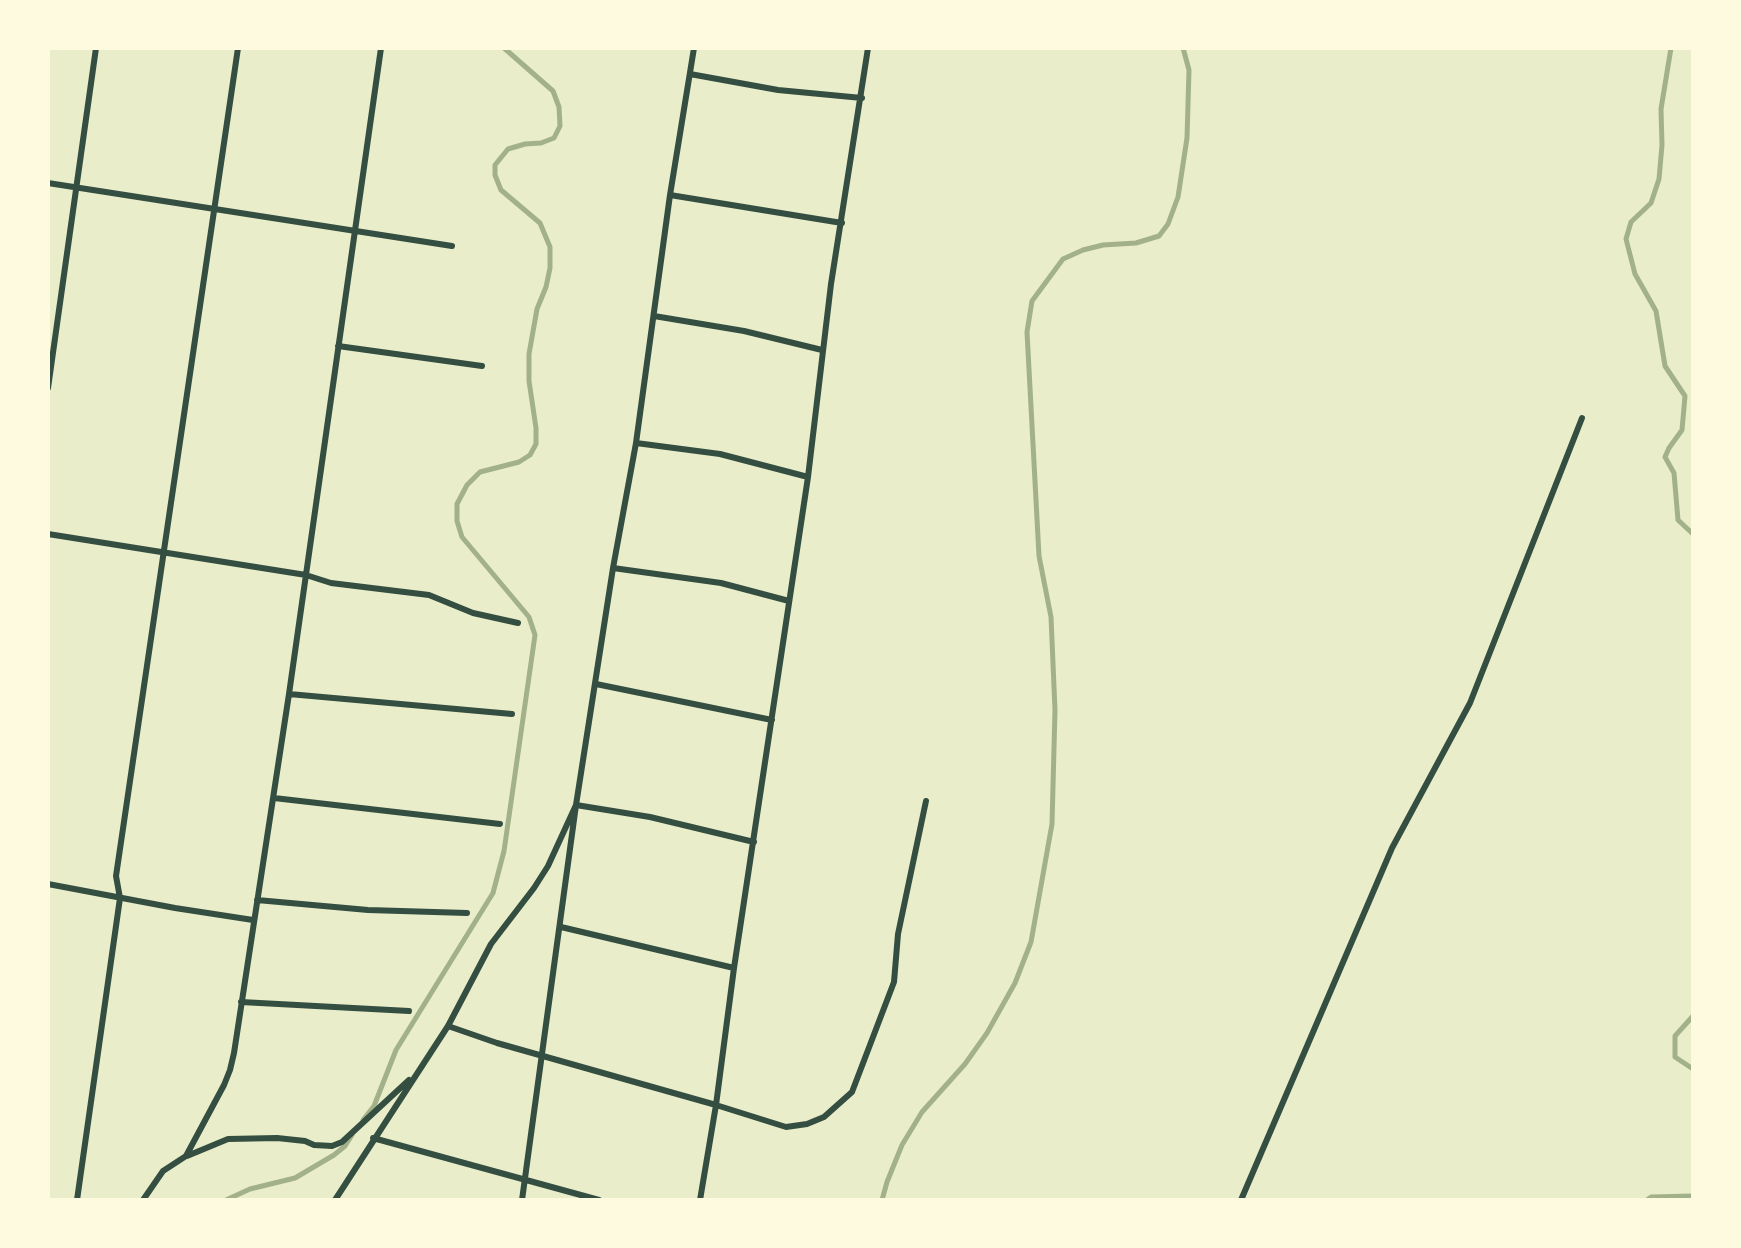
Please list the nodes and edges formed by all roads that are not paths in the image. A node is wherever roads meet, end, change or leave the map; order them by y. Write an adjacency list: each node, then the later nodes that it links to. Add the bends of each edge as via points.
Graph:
1 (96, 48): 9 (street)
2 (238, 48): 11 (street)
3 (381, 48): 13 (street)
4 (694, 48): 6 (street)
5 (868, 48): 7 (street)
6 (690, 74): 7 (street, via 778,90); 10 (street)
7 (862, 98): 12 (street)
8 (48, 183): 9 (street)
9 (77, 187): 11 (street); 19 (street)
10 (670, 195): 12 (street); 15 (street)
11 (215, 210): 13 (street); 24 (street)
12 (842, 223): 17 (street)
13 (354, 230): 14 (street); 16 (street)
14 (452, 246)
15 (654, 316): 17 (street, via 744,331); 21 (street)
16 (338, 346): 18 (street); 26 (street)
17 (822, 350): 22 (street)
18 (482, 366)
19 (48, 388)
20 (1582, 418): 60 (street, via 1470,703 1392,848)
21 (636, 443): 22 (street, via 720,454); 25 (street)
22 (808, 477): 27 (street)
23 (48, 534): 24 (street)
24 (164, 552): 26 (street); 39 (street, via 116,876)
25 (613, 568): 27 (street, via 721,584); 29 (street)
26 (306, 575): 28 (street, via 331,583 429,595 473,613); 30 (street)
27 (789, 601): 32 (street)
28 (518, 624)
29 (596, 684): 32 (street); 35 (street)
30 (289, 694): 31 (street); 33 (street)
31 (512, 714)
32 (772, 720): 37 (street)
33 (274, 798): 36 (street); 40 (street)
34 (926, 801): 50 (street, via 898,934 894,982 852,1092 824,1117 786,1127)
35 (576, 805): 37 (street, via 650,817); 43 (street); 47 (street, via 548,866 491,944)
36 (500, 824)
37 (754, 842): 44 (street)
38 (48, 884): 39 (street)
39 (120, 898): 42 (street); 54 (street)
40 (257, 900): 41 (street, via 368,910); 42 (street)
41 (467, 913)
42 (254, 920): 45 (street)
43 (561, 927): 44 (street); 48 (street)
44 (734, 968): 50 (street)
45 (241, 1002): 46 (street); 52 (street, via 230,1070)
46 (409, 1011)
47 (448, 1026): 48 (street); 49 (street)
48 (542, 1056): 50 (street); 53 (street)
49 (416, 1074): 51 (street); 52 (street, via 342,1142 332,1146 277,1138 228,1139)
50 (716, 1105): 59 (street)
51 (373, 1138): 53 (street); 56 (street)
52 (186, 1156): 55 (street, via 163,1172)
53 (525, 1180): 57 (street); 58 (street)
54 (77, 1200)
55 (143, 1200)
56 (335, 1200)
57 (522, 1200)
58 (599, 1200)
59 (700, 1200)
60 (1241, 1200)

